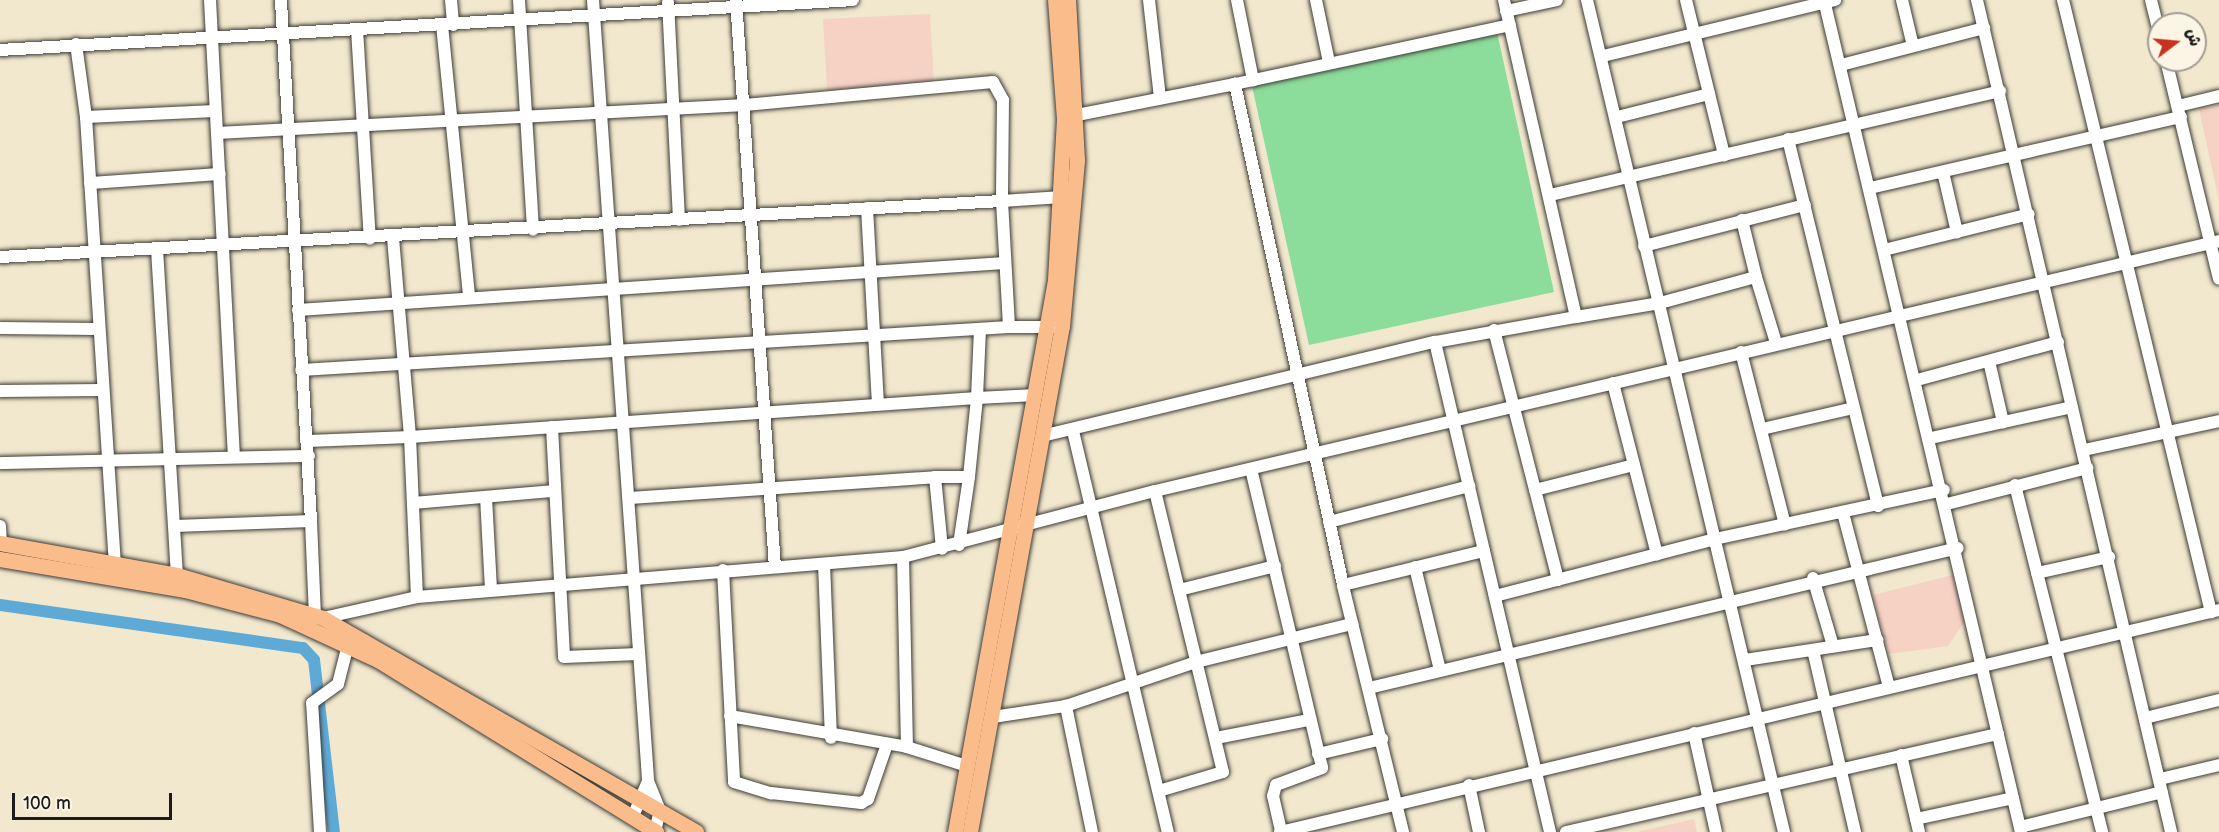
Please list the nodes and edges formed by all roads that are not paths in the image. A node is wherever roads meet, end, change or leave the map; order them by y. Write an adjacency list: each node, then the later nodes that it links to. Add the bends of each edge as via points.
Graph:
1 (210, 0): 30 (street)
2 (281, 0): 29 (street)
3 (451, 0): 24 (street)
4 (519, 0): 23 (street)
5 (853, 0): 19 (street)
6 (1055, 0): 68 (main road, via 1064,119)
7 (1068, 0): 50 (main road)
8 (1149, 0): 43 (street)
9 (1236, 0): 38 (street)
10 (1316, 0): 35 (street)
11 (1557, 0): 22 (street)
12 (1587, 0): 34 (street)
13 (1686, 0): 28 (street)
14 (1902, 0): 32 (street)
15 (1977, 0): 26 (street)
16 (2063, 0): 58 (street)
17 (1828, 1): 28 (street); 36 (street)
18 (736, 2): 19 (street); 20 (street); 44 (street)
19 (800, 2)
20 (669, 4): 21 (street); 45 (street)
21 (593, 6): 23 (street); 47 (street)
22 (1505, 6): 25 (street)
23 (521, 19): 24 (street); 49 (street)
24 (448, 25): 27 (street); 53 (street)
25 (1510, 25): 35 (street); 67 (street)
26 (1984, 28): 32 (street); 40 (street)
27 (357, 29): 29 (street); 55 (street)
28 (1694, 33): 34 (street); 41 (street)
29 (281, 35): 30 (street); 56 (street)
30 (211, 38): 31 (street); 46 (street)
31 (76, 44): 33 (street); 51 (street)
32 (1913, 46): 36 (street)
33 (0, 50)
34 (1603, 56): 52 (street)
35 (1329, 62): 38 (street)
36 (1841, 65): 54 (street)
37 (2169, 72): 48 (street)
38 (1253, 80): 39 (street)
39 (1235, 84): 43 (street); 122 (street)
40 (2000, 91): 54 (street); 61 (street)
41 (1709, 94): 52 (street); 60 (street)
42 (2219, 96): 48 (street)
43 (1160, 98): 50 (street)
44 (745, 105): 45 (street); 69 (street, via 993,82 1003,100); 72 (street)
45 (675, 109): 47 (street); 75 (street)
46 (215, 111): 51 (street); 57 (street)
47 (601, 111): 49 (street); 76 (street)
48 (2180, 112): 58 (street); 83 (street)
49 (530, 114): 53 (street); 77 (street)
50 (1077, 115): 104 (main road)
51 (86, 117): 65 (street)
52 (1617, 117): 64 (street)
53 (452, 120): 55 (street); 79 (street)
54 (1854, 122): 59 (street); 66 (street)
55 (364, 127): 56 (street); 81 (street)
56 (285, 131): 57 (street); 82 (street)
57 (217, 133): 63 (street)
58 (2097, 138): 61 (street); 90 (street)
59 (1788, 139): 60 (street); 70 (street)
60 (1724, 155): 64 (street)
61 (2015, 156): 62 (street); 73 (street)
62 (1943, 172): 66 (street); 78 (street)
63 (220, 174): 65 (street); 85 (street)
64 (1629, 177): 67 (street); 84 (street)
65 (90, 183): 88 (street)
66 (1870, 188): 87 (street)
67 (1550, 195): 103 (street)
68 (1062, 197): 69 (street); 104 (main road)
69 (1002, 201): 71 (street); 91 (street)
70 (1805, 205): 74 (street); 110 (street)
71 (867, 208): 72 (street); 92 (street)
72 (752, 214): 75 (street); 95 (street)
73 (2029, 214): 78 (street); 96 (street)
74 (1742, 219): 84 (street); 93 (street)
75 (679, 220): 76 (street)
76 (608, 225): 77 (street); 97 (street)
77 (533, 230): 79 (street)
78 (1957, 232): 87 (street)
79 (466, 234): 80 (street); 98 (street)
80 (393, 238): 81 (street); 99 (street)
81 (370, 239): 82 (street)
82 (291, 242): 85 (street); 101 (street)
83 (2215, 242): 90 (street); 94 (street)
84 (1644, 246): 100 (street)
85 (224, 247): 86 (street); 149 (street)
86 (157, 249): 88 (street); 148 (street)
87 (1884, 250): 102 (street)
88 (94, 254): 89 (street); 107 (street)
89 (0, 257)
90 (2125, 262): 96 (street); 141 (street)
91 (1004, 263): 92 (street); 105 (street)
92 (870, 273): 95 (street); 111 (street)
93 (1756, 277): 100 (street); 114 (street)
94 (2219, 279)
95 (756, 280): 97 (street); 115 (street)
96 (2046, 280): 102 (street); 113 (street)
97 (612, 289): 98 (street); 116 (street)
98 (469, 297): 99 (street)
99 (398, 303): 101 (street); 119 (street)
100 (1660, 303): 103 (street); 120 (street)
101 (298, 310): 121 (street)
102 (1900, 314): 110 (street); 123 (street)
103 (1576, 317): 109 (street)
104 (1056, 326): 105 (street); 127 (main road); 142 (main road)
105 (1009, 327): 108 (street)
106 (0, 328): 107 (street)
107 (97, 329): 125 (street)
108 (980, 329): 111 (street); 128 (street)
109 (1494, 330): 112 (street); 130 (street)
110 (1833, 330): 114 (street); 132 (street)
111 (871, 336): 115 (street); 129 (street)
112 (1435, 342): 122 (street); 136 (street)
113 (2058, 342): 118 (street); 131 (street)
114 (1776, 343): 117 (street)
115 (761, 344): 116 (street); 133 (street)
116 (617, 352): 119 (street); 134 (street)
117 (1741, 352): 120 (street); 139 (street)
118 (1989, 361): 123 (street); 137 (street)
119 (405, 366): 121 (street); 143 (street)
120 (1676, 369): 124 (street); 179 (street)
121 (301, 370): 145 (street)
122 (1296, 375): 140 (street); 147 (street)
123 (1917, 380): 144 (street)
124 (1613, 383): 130 (street); 153 (street)
125 (102, 390): 126 (street); 151 (street)
126 (0, 391)
127 (1036, 395): 128 (street); 178 (main road)
128 (977, 398): 129 (street); 157 (street)
129 (878, 404): 133 (street)
130 (1516, 407): 136 (street); 162 (street)
131 (2072, 407): 137 (street); 146 (street)
132 (1854, 408): 139 (street); 169 (street)
133 (763, 412): 134 (street); 160 (street)
134 (624, 421): 138 (street); 166 (street)
135 (2219, 421): 141 (street)
136 (1452, 422): 147 (street); 159 (street)
137 (2003, 423): 144 (street)
138 (552, 427): 143 (street); 164 (street)
139 (1762, 429): 174 (street)
140 (1073, 431): 142 (street); 170 (street)
141 (2167, 433): 146 (street); 207 (street)
142 (1042, 436): 177 (main road)
143 (411, 437): 145 (street); 167 (street)
144 (1931, 438): 163 (street)
145 (308, 441): 150 (street)
146 (2084, 450): 154 (street)
147 (1315, 455): 155 (street); 173 (street)
148 (171, 456): 149 (street); 151 (street); 176 (street)
149 (234, 456): 150 (street)
150 (309, 456): 172 (street)
151 (108, 458): 152 (street); 188 (street)
152 (0, 463)
153 (1634, 465): 162 (street); 185 (street)
154 (2087, 468): 158 (street); 187 (street)
155 (1251, 470): 161 (street); 190 (street)
156 (935, 477): 157 (street); 160 (street); 183 (street)
157 (969, 477): 180 (street)
158 (2015, 485): 168 (street); 195 (street)
159 (1469, 486): 173 (street); 184 (street)
160 (770, 490): 166 (street); 191 (street)
161 (1155, 490): 170 (street); 203 (street)
162 (1535, 490): 199 (street)
163 (1944, 490): 168 (street); 169 (street)
164 (554, 492): 165 (street); 200 (street)
165 (486, 496): 167 (street); 202 (street)
166 (630, 498): 197 (street)
167 (413, 503): 205 (street)
168 (1947, 504): 182 (street)
169 (1878, 506): 171 (street)
170 (1091, 507): 177 (street); 223 (street)
171 (1843, 513): 174 (street); 193 (street)
172 (311, 521): 176 (street); 208 (street)
173 (1329, 522): 201 (street)
174 (1785, 524): 179 (street)
175 (0, 526): 181 (street)
176 (175, 526): 196 (street)
177 (1026, 526): 178 (street); 230 (main road)
178 (1010, 531): 180 (street); 244 (main road)
179 (1715, 539): 185 (street); 206 (street)
180 (959, 545): 183 (street)
181 (0, 548): 188 (main road); 211 (main road, via 226,599)
182 (1958, 548): 193 (street); 221 (street)
183 (942, 549): 186 (street)
184 (1484, 551): 192 (street); 204 (street)
185 (1657, 554): 199 (street)
186 (903, 556): 189 (street); 240 (street)
187 (2109, 557): 195 (street); 210 (street)
188 (115, 561): 196 (main road)
189 (824, 564): 191 (street); 236 (street)
190 (1275, 566): 203 (street); 212 (street)
191 (775, 567): 194 (street)
192 (1415, 567): 201 (street); 222 (street)
193 (1858, 567): 198 (street); 213 (street)
194 (723, 570): 197 (street); 229 (street)
195 (2037, 573): 215 (street)
196 (177, 575): 208 (main road)
197 (634, 578): 200 (street); 218 (street)
198 (1813, 578): 206 (street); 214 (street)
199 (1558, 580): 204 (street)
200 (561, 585): 202 (street); 218 (street, via 564,657)
201 (1342, 585): 209 (street)
202 (491, 590): 205 (street)
203 (1179, 590): 220 (street)
204 (1495, 596): 217 (street)
205 (417, 597): 208 (street)
206 (1730, 598): 217 (street); 219 (street)
207 (2215, 611): 210 (street)
208 (319, 617): 211 (main road)
209 (1352, 624): 212 (street); 225 (street)
210 (2127, 632): 215 (street); 232 (street)
211 (349, 638): 253 (main road); 259 (main road); 262 (street, via 338,684 316,695 310,739)
212 (1292, 638): 220 (street); 233 (street)
213 (1877, 640): 214 (street); 224 (street)
214 (1833, 646): 216 (street)
215 (2058, 648): 221 (street); 257 (street)
216 (1813, 650): 219 (street); 227 (street)
217 (1509, 652): 222 (street); 246 (street)
218 (638, 654): 248 (street)
219 (1745, 660): 231 (street)
220 (1196, 662): 223 (street); 237 (street)
221 (1985, 666): 224 (street); 235 (street)
222 (1440, 670): 225 (street)
223 (1133, 683): 228 (street); 251 (street)
224 (1889, 687): 227 (street)
225 (1369, 688): 238 (street)
226 (2219, 700): 232 (street)
227 (1826, 701): 231 (street); 245 (street)
228 (1066, 706): 230 (street); 267 (street)
229 (730, 717): 236 (street); 239 (street, via 734,782 771,793 861,803 868,799)
230 (993, 717): 266 (main road)
231 (1758, 717): 234 (street); 249 (street)
232 (2145, 718): 247 (street)
233 (1309, 720): 237 (street); 241 (street)
234 (1694, 733): 246 (street); 255 (street)
235 (1998, 734): 242 (street); 254 (street)
236 (831, 738): 239 (street)
237 (1216, 738): 251 (street, via 1222,775)
238 (1382, 739): 241 (street); 256 (street)
239 (887, 744): 240 (street)
240 (907, 747): 244 (street)
241 (1318, 754): 269 (street, via 1321,771 1282,782 1274,790)
242 (1901, 755): 245 (street); 260 (street)
243 (2219, 765): 247 (street)
244 (967, 766): 265 (main road)
245 (1841, 768): 249 (street); 276 (street)
246 (1538, 770): 250 (street); 272 (street)
247 (2160, 779): 252 (street)
248 (648, 781): 253 (street); 258 (street)
249 (1772, 784): 255 (street); 275 (street)
250 (1469, 785): 256 (street); 271 (street)
251 (1159, 791): 268 (street)
252 (2162, 792): 257 (street); 279 (street)
253 (641, 798): 258 (main road); 259 (street)
254 (2013, 798): 260 (street); 261 (street)
255 (1709, 800): 273 (street); 274 (street)
256 (1396, 802): 269 (street); 270 (street)
257 (2096, 809): 261 (street); 278 (street)
258 (660, 810): 263 (street); 264 (main road)
259 (633, 816): 263 (main road)
260 (1916, 819): 277 (street)
261 (2021, 829)
262 (320, 832)
263 (656, 832)
264 (696, 832)
265 (955, 832)
266 (970, 832)
267 (1092, 832)
268 (1168, 832)
269 (1280, 832)
270 (1403, 832)
271 (1479, 832)
272 (1550, 832)
273 (1566, 832)
274 (1716, 832)
275 (1784, 832)
276 (1855, 832)
277 (1919, 832)
278 (2102, 832)
279 (2171, 832)

